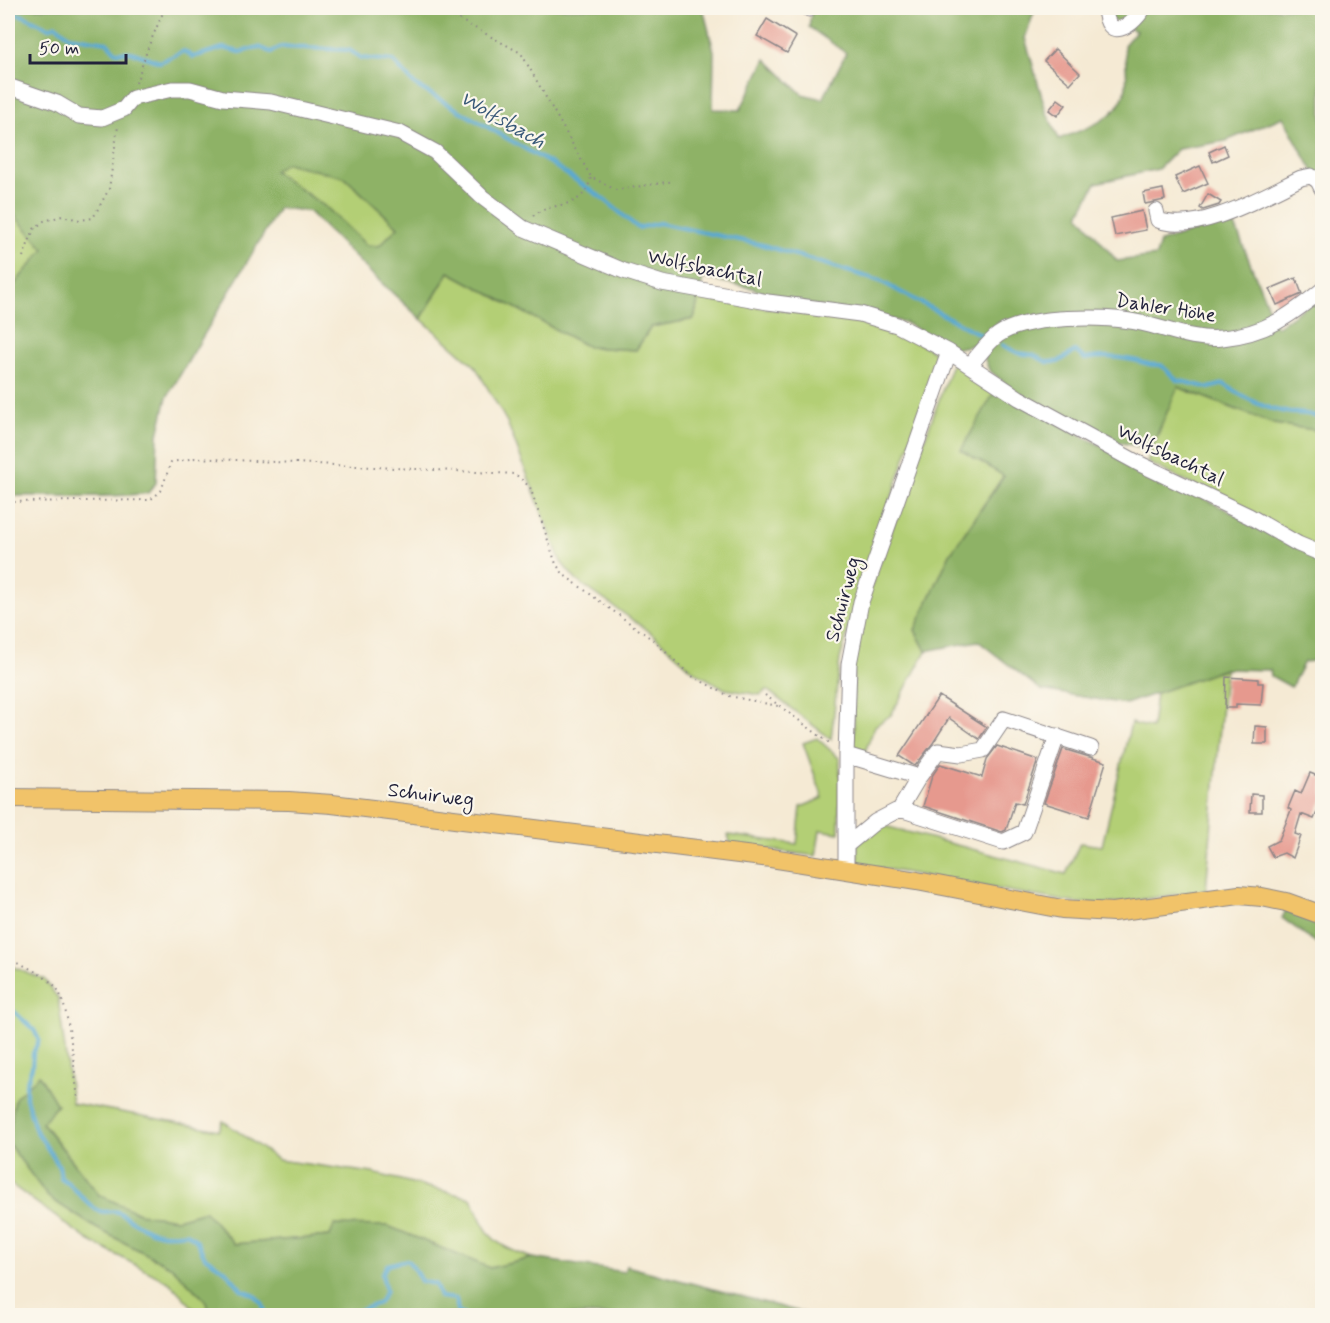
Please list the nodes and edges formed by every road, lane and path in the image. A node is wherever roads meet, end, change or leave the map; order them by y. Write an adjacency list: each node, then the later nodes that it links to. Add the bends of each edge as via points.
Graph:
1 (165, 8): 5 (path)
2 (438, 8): 8 (path, via 521,53)
3 (1105, 8): 4 (street, via 1106,20 1121,29 1130,26)
4 (1144, 8)
5 (139, 72)
6 (8, 86): 7 (street, Wolfsbachtal, via 57,103 79,116 102,118)
7 (124, 109): 12 (street, Wolfsbachtal, via 133,98 190,89 223,98 271,102 400,133 435,152 482,197); 13 (path, via 109,189 93,218 62,216 44,221 34,229)
8 (591, 177): 9 (path, via 616,190); 12 (path, via 580,197 569,204 545,208)
9 (674, 181)
10 (1323, 189): 11 (street, via 1311,176 1301,178 1221,215 1183,223 1158,220)
11 (1156, 211)
12 (523, 228): 15 (street, Wolfsbachtal, via 662,283 860,314 897,325)
13 (23, 257)
14 (1323, 290): 16 (street, Dahler Höhe, via 1268,328 1220,338 1100,318 1033,323 1010,328 997,336)
15 (949, 352): 16 (street, Wolfsbachtal); 23 (street, Schuirweg, via 861,602 849,664)
16 (970, 364): 18 (street, Wolfsbachtal, via 1019,398 1138,463)
17 (8, 502): 20 (path, via 150,500 161,491 171,462 195,458 515,474 530,487 556,564 564,574 653,640 690,675 729,696)
18 (1323, 554)
19 (765, 695): 20 (path)
20 (778, 706): 23 (path)
21 (1057, 736): 22 (street); 24 (street, via 1004,718 983,750 960,754 938,751); 26 (street, via 1024,832 1003,842)
22 (1091, 748)
23 (846, 755): 24 (street); 27 (street, Schuirweg)
24 (919, 777): 26 (street)
25 (8, 798): 28 (main road, Schuirweg, via 332,804)
26 (900, 809): 27 (street, via 875,822)
27 (847, 845): 28 (street, Schuirweg)
28 (846, 869): 29 (main road, Schuirweg, via 1089,912 1239,895 1286,902)
29 (1323, 915)
30 (8, 956): 31 (path, via 57,987 65,1006)
31 (78, 1098)

